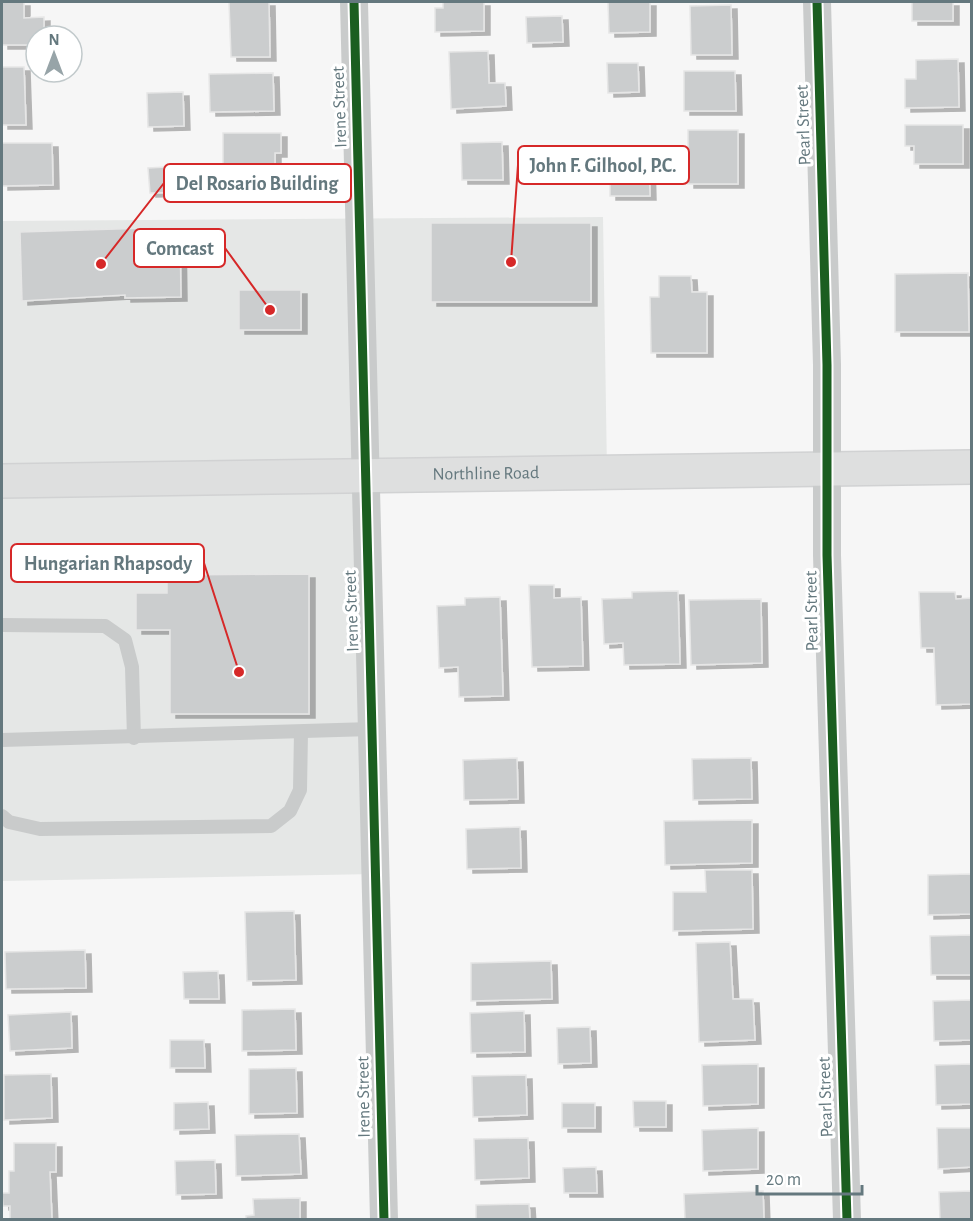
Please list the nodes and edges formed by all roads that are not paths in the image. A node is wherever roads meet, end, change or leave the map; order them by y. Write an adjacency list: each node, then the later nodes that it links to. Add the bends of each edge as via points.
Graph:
1 (354, 2): 5 (street, Irene Street)
2 (817, 2): 4 (street, Pearl Street)
3 (972, 467): 4 (main road, Northline Road)
4 (827, 469): 5 (main road, Northline Road); 14 (street, Pearl Street)
5 (365, 476): 6 (main road, Northline Road); 8 (street, Irene Street)
6 (2, 481)
7 (2, 625): 10 (lane, via 105,626 124,640 132,667)
8 (371, 729): 9 (lane); 13 (street, Irene Street)
9 (301, 732): 10 (lane); 12 (lane, via 300,790 290,811 271,826 40,829 9,822)
10 (134, 738): 11 (lane)
11 (2, 740)
12 (2, 816)
13 (384, 1220)
14 (847, 1220)

